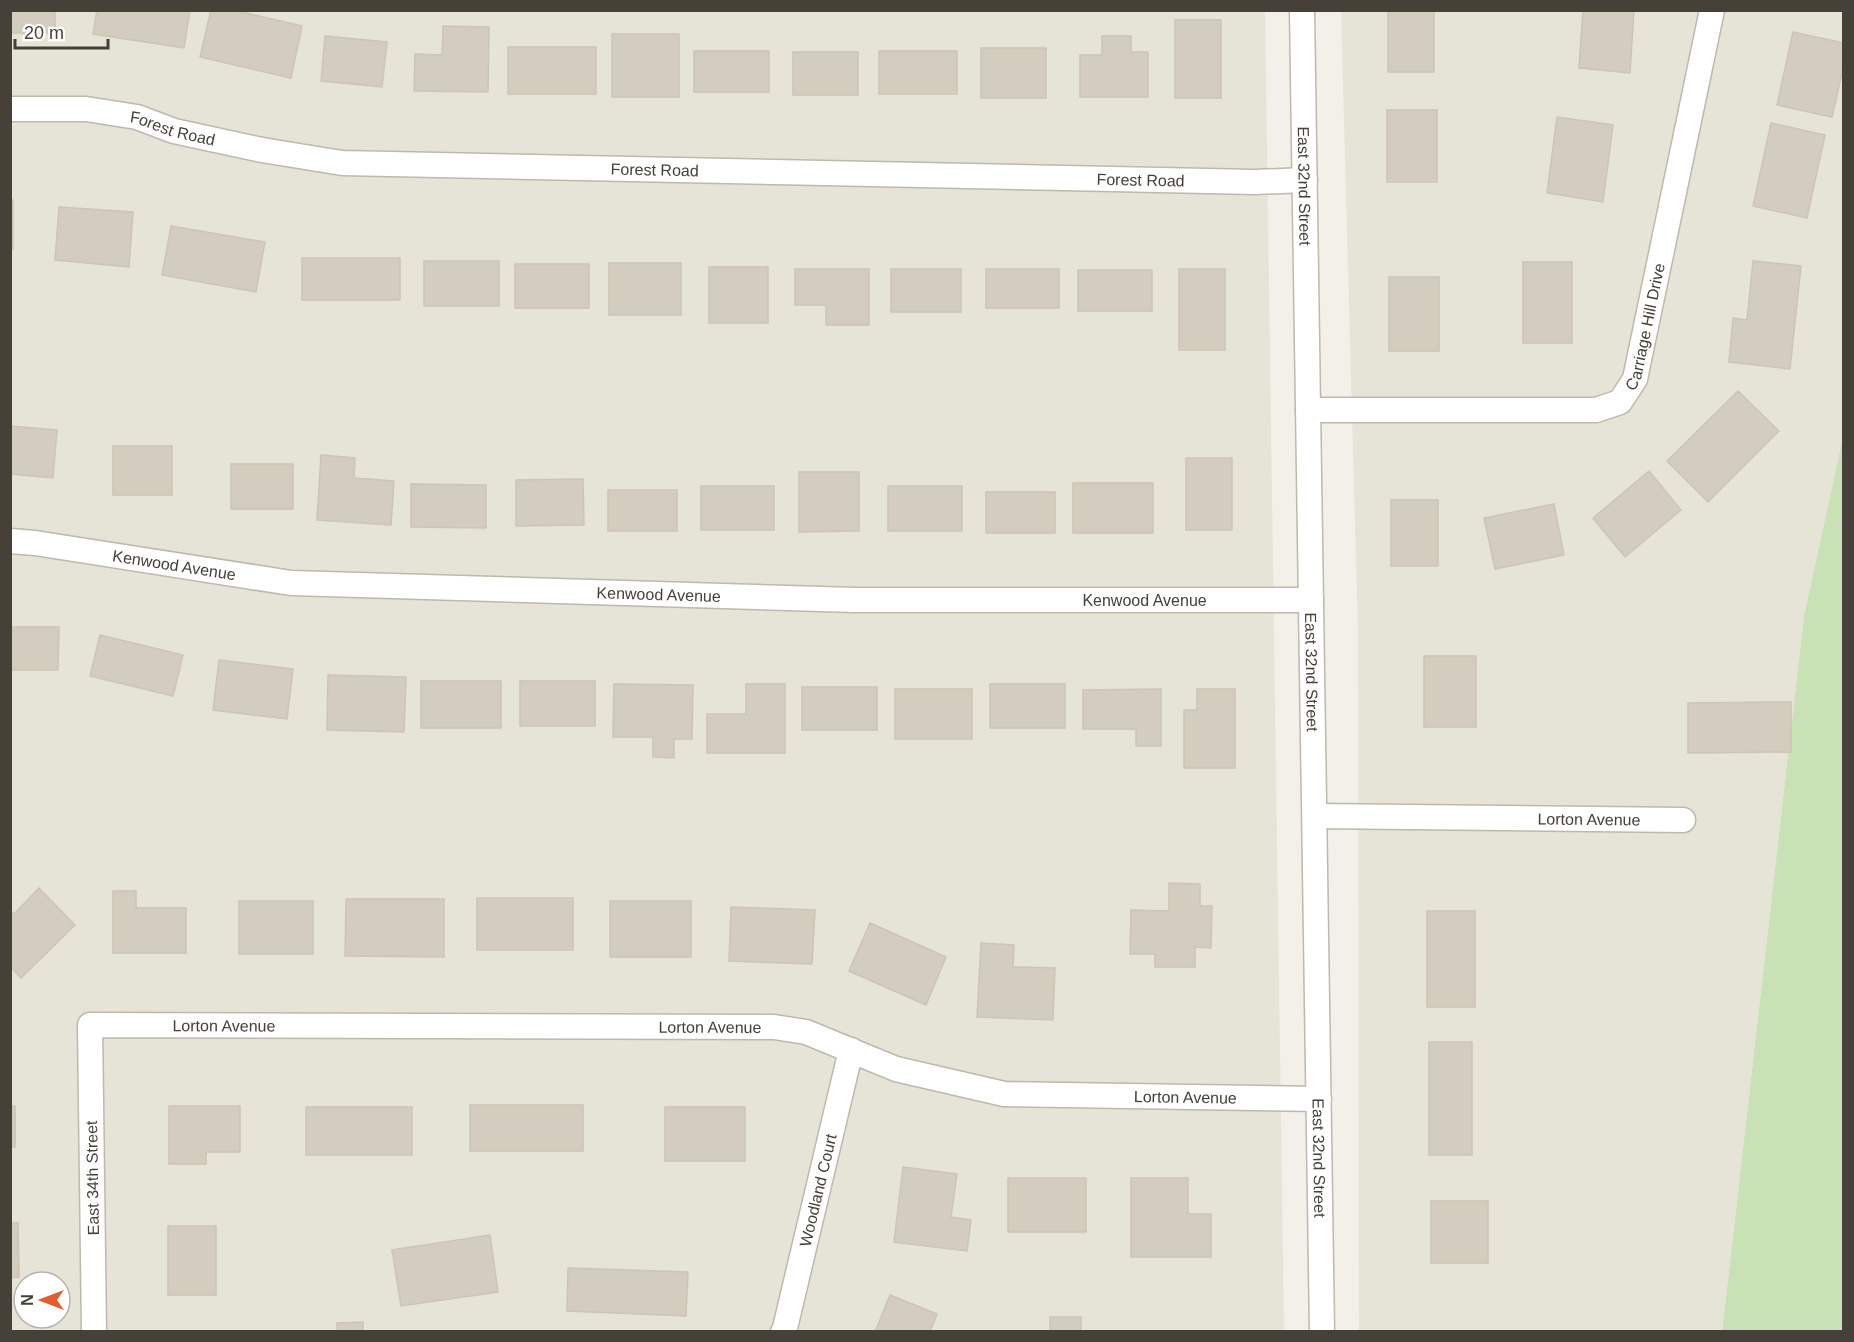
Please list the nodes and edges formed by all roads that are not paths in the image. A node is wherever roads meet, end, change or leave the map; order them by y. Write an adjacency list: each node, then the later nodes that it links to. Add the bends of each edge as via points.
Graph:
1 (1302, 10): 4 (street, East 32nd Street)
2 (1712, 10): 5 (street, Carriage Hill Drive, via 1635,379 1620,402 1596,410)
3 (10, 109): 4 (street, Forest Road, via 86,109 137,117 174,131 342,163 1256,183)
4 (1305, 180): 5 (street, East 32nd Street)
5 (1308, 410): 7 (street, East 32nd Street)
6 (10, 541): 7 (street, Kenwood Avenue, via 291,584 855,600)
7 (1311, 600): 8 (street, East 32nd Street)
8 (1315, 816): 9 (street, Lorton Avenue); 12 (street, East 32nd Street)
9 (1683, 820)
10 (90, 1025): 11 (street, Lorton Avenue, via 774,1027 806,1032); 13 (street, East 34th Street)
11 (851, 1050): 12 (street, Lorton Avenue, via 897,1069 1004,1094); 14 (street, Woodland Court)
12 (1319, 1099): 15 (street, East 32nd Street)
13 (94, 1332)
14 (783, 1332)
15 (1322, 1332)

